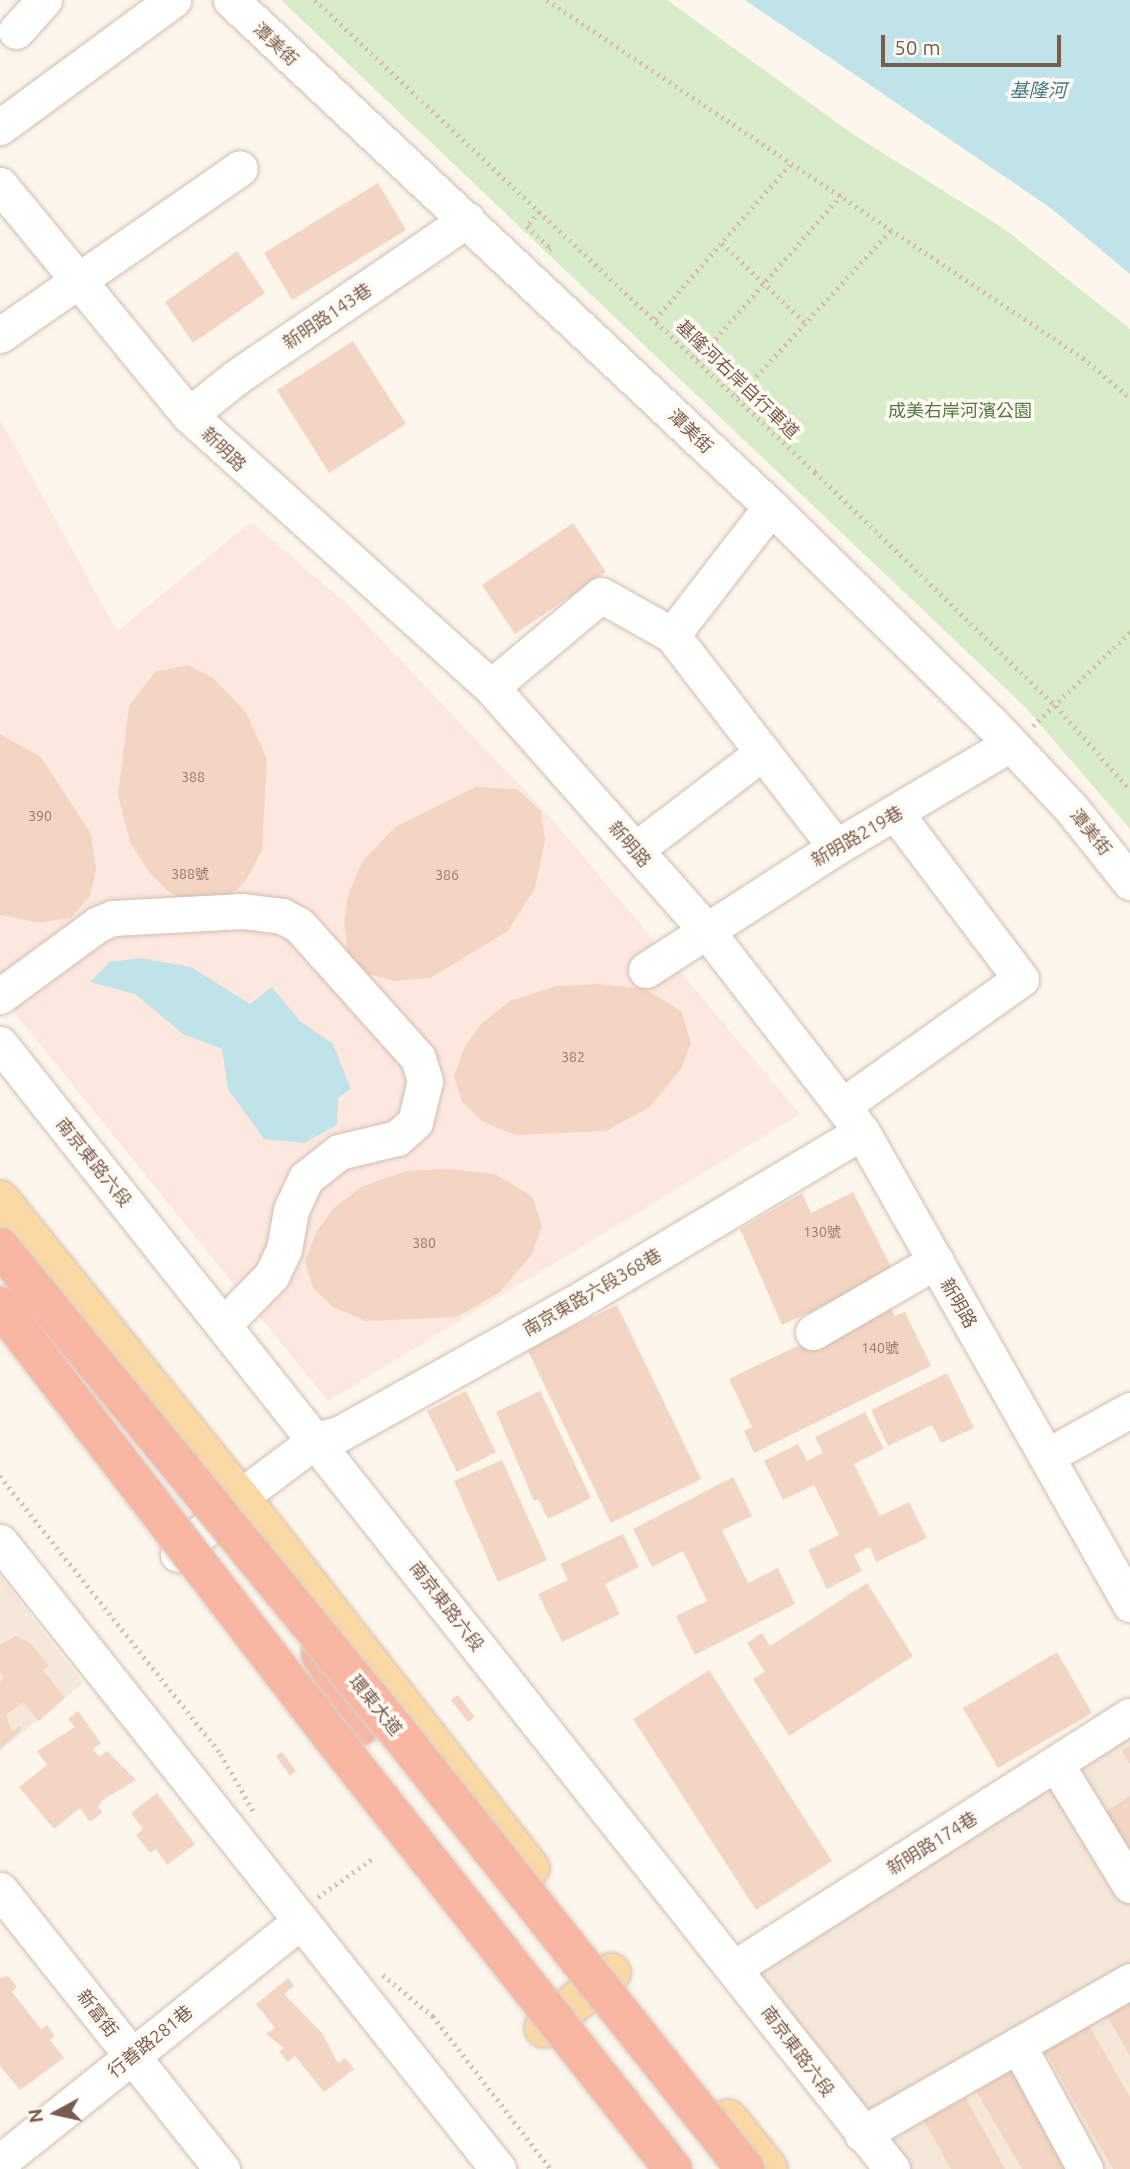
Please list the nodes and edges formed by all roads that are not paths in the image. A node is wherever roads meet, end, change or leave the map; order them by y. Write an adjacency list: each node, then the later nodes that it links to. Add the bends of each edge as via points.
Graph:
1 (44, 0): 4 (street)
2 (173, 0): 5 (street)
3 (231, 0): 8 (street, 潭美街)
4 (16, 31)
5 (0, 127)
6 (240, 168): 9 (street)
7 (0, 186): 9 (street, 新明路)
8 (467, 220): 11 (street, 新明路143巷, via 235,378); 12 (street, 潭美街)
9 (80, 282): 10 (street); 11 (street, 新明路)
10 (0, 335)
11 (189, 415): 14 (street, 新明路)
12 (771, 507): 13 (street); 15 (street, 潭美街)
13 (672, 635): 14 (street, via 601,595); 16 (street)
14 (491, 687): 19 (street, 新明路)
15 (1010, 744): 17 (street, 新明路219巷); 20 (street, 潭美街, via 1071,808)
16 (763, 752): 18 (street); 19 (street)
17 (896, 814): 18 (street, 新明路219巷); 25 (street, 南京東路六段368巷, via 1021,979)
18 (835, 847): 21 (street, 新明路219巷)
19 (635, 849): 21 (street, 新明路)
20 (1130, 882)
21 (706, 930): 22 (street, 新明路219巷); 25 (street, 新明路)
22 (646, 970)
23 (0, 996): 30 (street, via 98,924 113,918 242,911 282,916 299,925 418,1058 425,1081 415,1122 397,1138 340,1152 306,1178 291,1210 284,1249 272,1275)
24 (0, 1044): 30 (street, 南京東路六段)
25 (852, 1119): 28 (street, 新明路); 34 (street, 南京東路六段368巷, via 573,1304 339,1434)
26 (0, 1200): 36 (main road)
27 (0, 1247): 40 (highway, 環東大道, bridge)
28 (936, 1261): 31 (street); 35 (street, 新明路)
29 (0, 1306): 41 (highway, bridge)
30 (224, 1324): 34 (street, 南京東路六段)
31 (813, 1332)
32 (0, 1335): 38 (main road)
33 (1130, 1410): 35 (street)
34 (316, 1440): 36 (street, 南京東路六段368巷); 48 (street, 南京東路六段)
35 (1047, 1456): 39 (street, 新明路)
36 (240, 1497): 38 (street, 南京東路六段368巷); 49 (main road)
37 (0, 1542): 47 (street)
38 (178, 1554): 51 (main road)
39 (1130, 1604)
40 (296, 1609): 43 (highway, bridge); 61 (highway, 環東大道, bridge)
41 (267, 1653): 43 (highway, bridge); 59 (highway, bridge)
42 (1130, 1716): 44 (street, 新明路174巷)
43 (360, 1726): 60 (highway)
44 (1056, 1764): 45 (street); 48 (street, 新明路174巷)
45 (1130, 1885)
46 (0, 1890): 53 (street, 新富街)
47 (305, 1912): 53 (street, 行善路281巷); 57 (street)
48 (734, 1968): 54 (street, 南京東路六段)
49 (611, 1973): 51 (main road); 62 (main road)
50 (1130, 1981): 52 (street)
51 (544, 2028): 58 (main road)
52 (1018, 2045): 54 (street); 64 (street)
53 (132, 2056): 55 (street, 行善路281巷); 56 (street, 新富街)
54 (862, 2134): 63 (street, 南京東路六段)
55 (0, 2162)
56 (222, 2169)
57 (498, 2169)
58 (657, 2169)
59 (673, 2169)
60 (712, 2169)
61 (745, 2169)
62 (768, 2169)
63 (892, 2169)
64 (1085, 2169)

